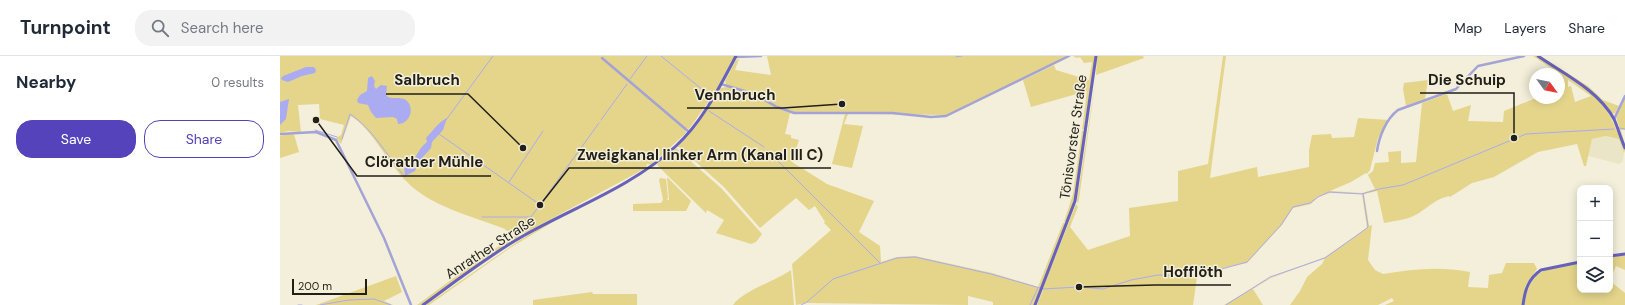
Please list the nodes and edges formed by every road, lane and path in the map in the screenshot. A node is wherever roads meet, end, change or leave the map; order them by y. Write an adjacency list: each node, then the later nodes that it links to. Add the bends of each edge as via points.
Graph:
1 (761, 56): 6 (street)
2 (1069, 56): 8 (street, via 946,116 794,113 754,94)
3 (1096, 56): 20 (main road, Tönisvorster Straße, via 1078,192)
4 (1524, 56): 14 (street, via 1478,66 1456,89 1398,110 1382,133)
5 (1538, 56): 10 (main road, via 1599,99)
6 (736, 57): 8 (main road, Anrather Straße)
7 (602, 58): 11 (street)
8 (721, 84): 11 (main road, Anrather Straße)
9 (1625, 96): 10 (street)
10 (1614, 119): 13 (main road)
11 (689, 132): 19 (main road, Anrather Straße, via 676,146 628,182 523,236)
12 (280, 134): 18 (street, via 316,132 336,140 384,238)
13 (1625, 148)
14 (1377, 150)
15 (1625, 254): 16 (main road)
16 (1613, 256)
17 (1577, 263): 21 (main road, via 1541,270 1535,274 1527,285)
18 (411, 305)
19 (424, 305)
20 (1035, 305)
21 (1523, 305)

